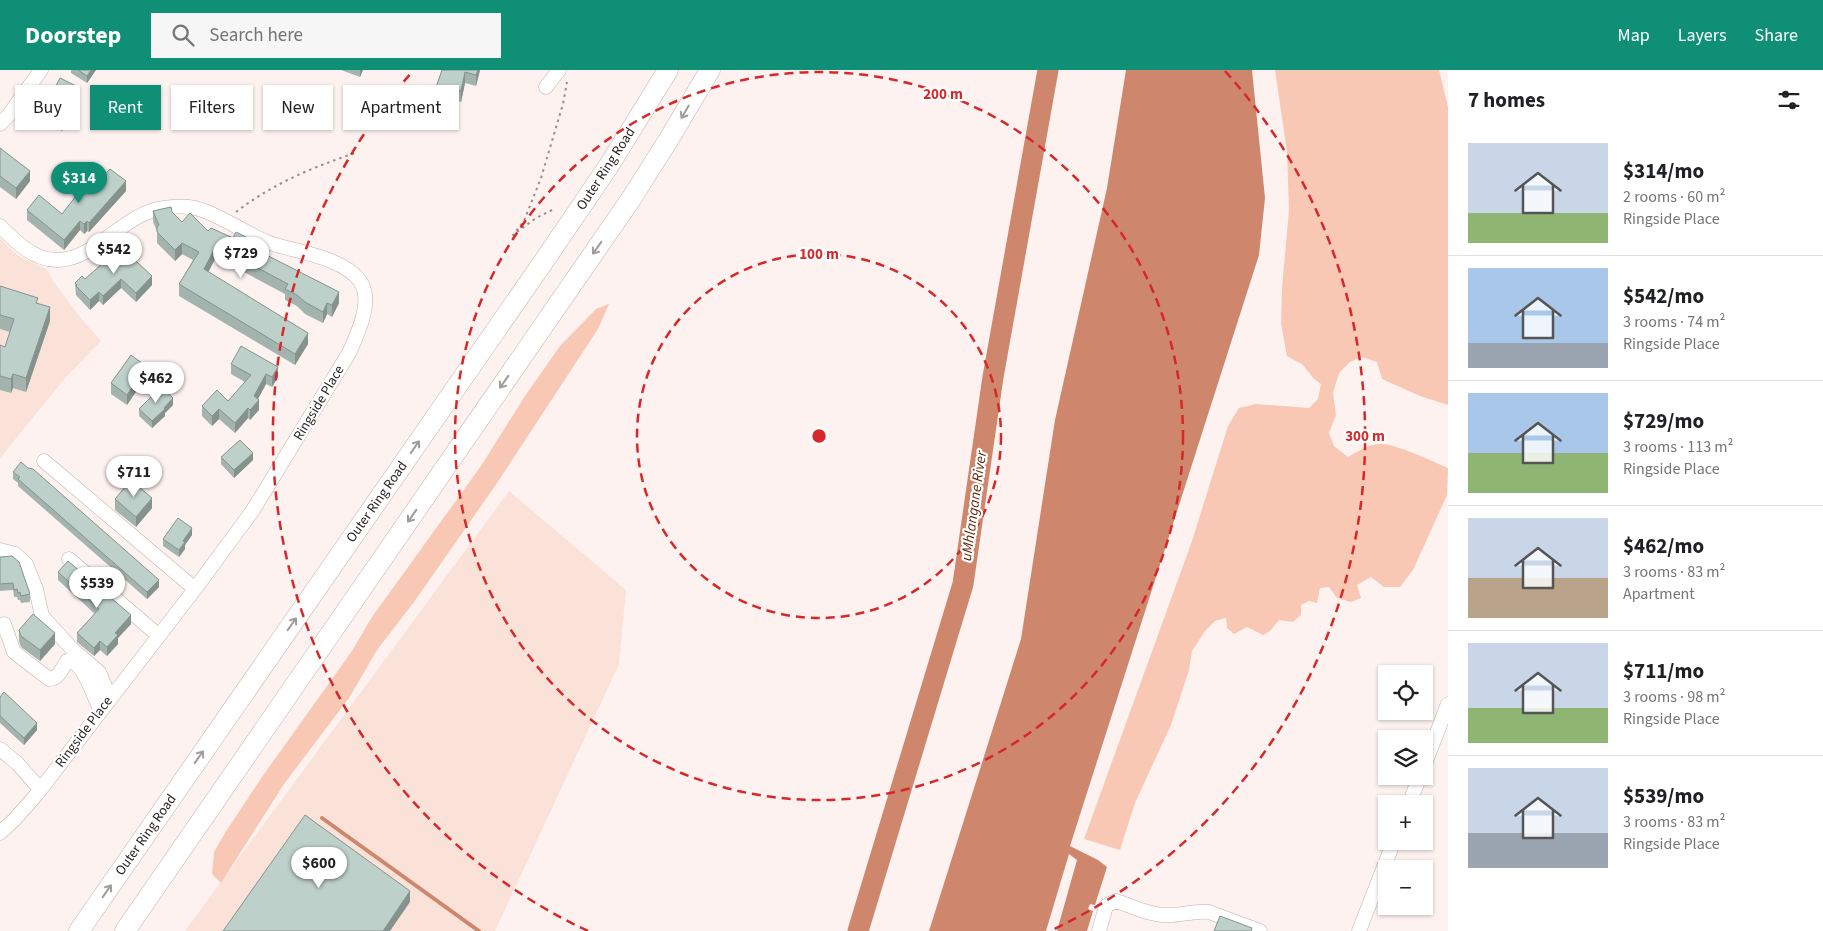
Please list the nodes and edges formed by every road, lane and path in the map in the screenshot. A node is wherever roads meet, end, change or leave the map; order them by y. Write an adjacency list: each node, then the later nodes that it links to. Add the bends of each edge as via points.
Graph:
1 (41, 70): 6 (street)
2 (668, 70): 25 (highway, Outer Ring Road, one-way to 2, via 577,213)
3 (710, 70): 26 (highway, one-way to 26, via 631,199)
4 (563, 74): 5 (street); 8 (path, via 563,104 541,178 524,221 513,235)
5 (546, 87)
6 (0, 124)
7 (355, 153): 9 (path, via 311,168 258,195)
8 (552, 210)
9 (224, 221): 10 (street, Ringside Place, via 201,210 182,207 149,211 90,249 72,258 58,260 45,259 28,251); 14 (street, Ringside Place, via 267,242 350,270 361,282 365,294 364,310 360,328 348,353 270,484)
10 (0, 226)
11 (44, 461): 14 (street)
12 (0, 550): 17 (street, via 15,554 26,564 42,616 98,672)
13 (69, 559): 16 (street)
14 (195, 590): 16 (street, Ringside Place)
15 (4, 624): 19 (street, via 14,652 49,679 57,677 67,661 75,662)
16 (158, 635): 17 (street, Ringside Place)
17 (110, 698): 19 (street, Ringside Place)
18 (1448, 704): 20 (street)
19 (100, 710): 22 (street, Ringside Place)
20 (1433, 743)
21 (0, 749): 22 (street)
22 (40, 789): 23 (street, Ringside Place)
23 (0, 834)
24 (1390, 850): 29 (street)
25 (79, 931)
26 (125, 931)
27 (1099, 931): 28 (street, via 1106,906 1116,900 1164,916 1209,912)
28 (1260, 931)
29 (1359, 931)

